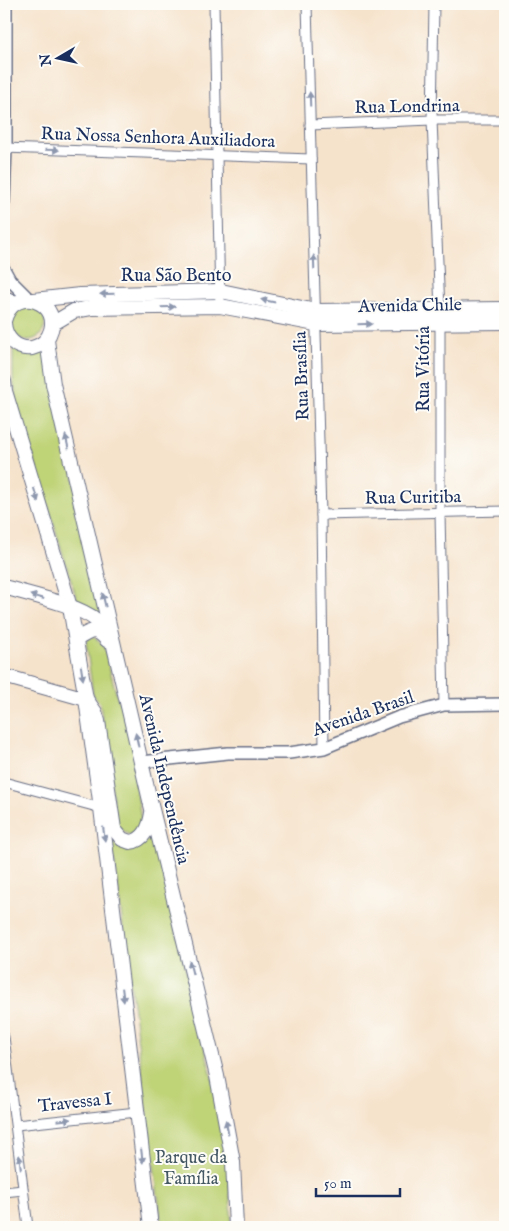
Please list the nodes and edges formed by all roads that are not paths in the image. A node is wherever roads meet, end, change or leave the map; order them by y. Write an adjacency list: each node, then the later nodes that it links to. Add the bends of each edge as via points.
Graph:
1 (6, 4): 8 (street)
2 (214, 4): 9 (street)
3 (307, 4): 7 (street, Rua Brasília, one-way to 3)
4 (434, 4): 5 (street, Rua Vitória)
5 (432, 120): 6 (street, Rua Londrina); 7 (street, Rua Londrina); 18 (street, Rua Vitória)
6 (505, 120)
7 (310, 124): 10 (street, Rua Brasília)
8 (5, 148): 9 (street, Rua Nossa Senhora Auxiliadora, one-way to 9); 11 (street)
9 (216, 156): 10 (street, Rua Nossa Senhora Auxiliadora); 13 (street)
10 (311, 159): 19 (street, Rua Brasília, one-way to 10)
11 (4, 202)
12 (4, 269): 15 (street)
13 (221, 291): 15 (main road, Rua São Bento, one-way to 15, via 80,295); 16 (street); 19 (main road, Rua São Bento, one-way to 13)
14 (4, 295): 15 (street)
15 (27, 300): 20 (main road, via 10,306); 22 (main road, via 45,306)
16 (220, 306): 19 (main road, Rua São Bento); 22 (main road, Rua São Bento, one-way to 16, via 74,311 91,308)
17 (505, 309): 18 (main road, Avenida Chile)
18 (439, 316): 19 (main road, Avenida Chile); 21 (main road, Avenida Chile); 28 (street, Rua Vitória)
19 (316, 318): 29 (street, Rua Brasília)
20 (4, 322): 23 (main road)
21 (505, 322)
22 (52, 324): 25 (main road)
23 (4, 329): 24 (main road); 25 (main road, via 7,337 20,347 36,347)
24 (4, 335)
25 (47, 340): 38 (main road, Avenida Independência, one-way to 25, via 53,384)
26 (4, 381): 31 (main road, one-way to 31)
27 (505, 511): 28 (street, Rua Curitiba)
28 (440, 513): 29 (street, Rua Curitiba); 37 (street, Rua Vitória)
29 (322, 515): 39 (street, Rua Brasília)
30 (4, 587): 31 (main road, one-way to 30)
31 (70, 608): 32 (main road); 33 (main road, via 98,621)
32 (77, 639): 33 (main road, via 96,631); 35 (main road, one-way to 35)
33 (107, 640): 38 (main road, via 120,693)
34 (4, 676): 35 (main road)
35 (86, 698): 42 (main road, via 98,721 114,830 118,837 133,842 142,836 152,818); 43 (main road)
36 (505, 704): 37 (street, Avenida Brasil)
37 (444, 705): 39 (street, Avenida Brasil, via 398,718)
38 (132, 716): 40 (main road, Avenida Independência, one-way to 38)
39 (324, 748): 40 (street, Avenida Brasil, via 289,753 228,752)
40 (141, 762): 42 (main road, Avenida Independência)
41 (4, 782): 43 (street)
42 (151, 804): 52 (main road, Avenida Independência, one-way to 42, via 233,1162 221,1094)
43 (101, 808): 46 (main road, one-way to 46)
44 (4, 1037): 45 (street)
45 (6, 1064): 47 (street)
46 (137, 1112): 47 (street, Travessa I, one-way to 46); 51 (main road, one-way to 51)
47 (16, 1124): 48 (street, one-way to 47)
48 (23, 1190): 49 (street); 50 (street)
49 (4, 1192)
50 (28, 1227)
51 (151, 1227)
52 (236, 1227)

